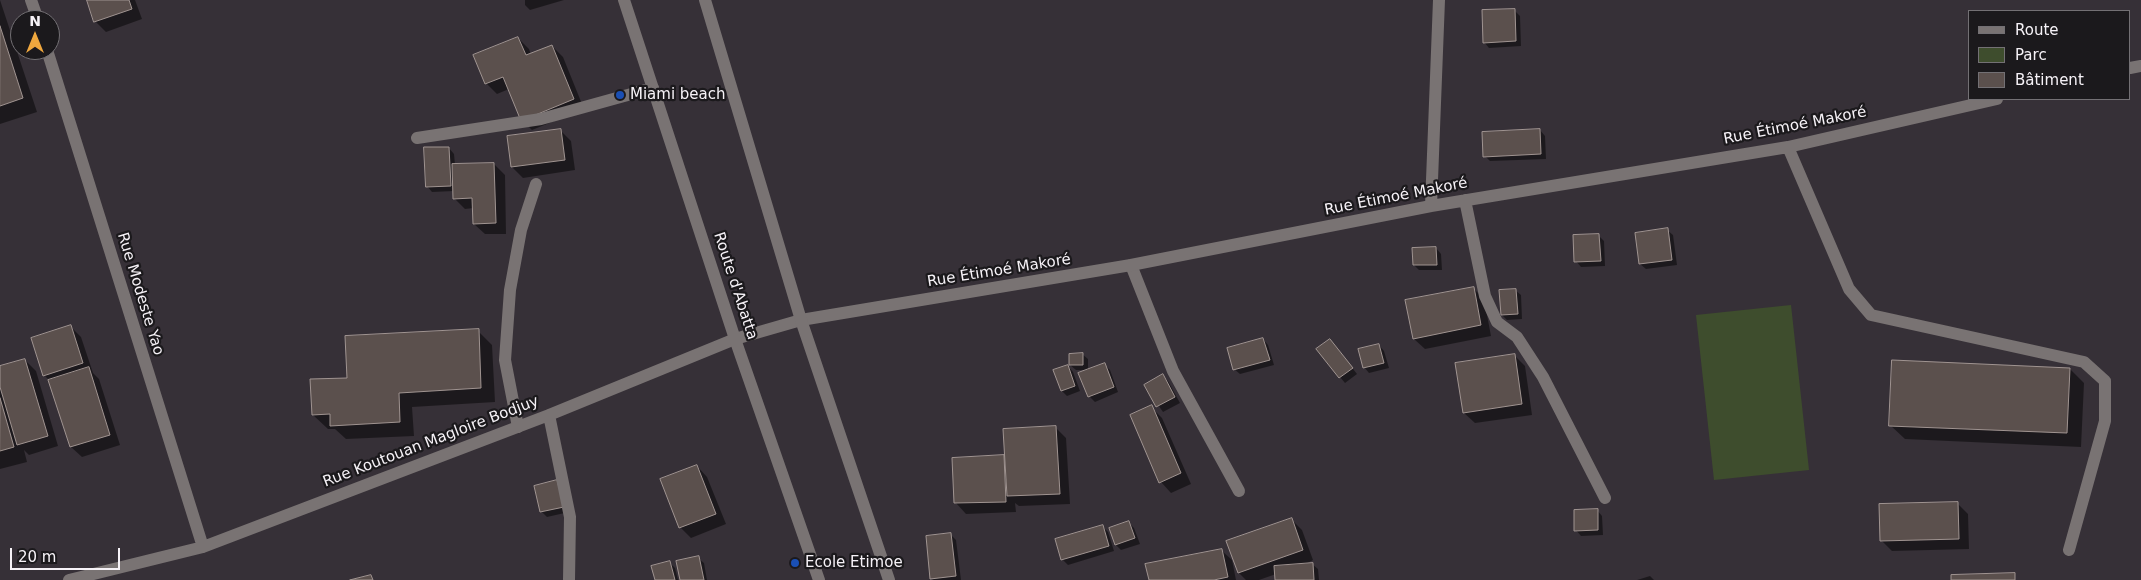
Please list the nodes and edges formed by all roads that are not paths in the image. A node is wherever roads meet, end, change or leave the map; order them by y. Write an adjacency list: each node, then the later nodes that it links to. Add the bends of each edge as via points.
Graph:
1 (624, 0): 5 (street, Route d'Abatta)
2 (705, 0): 13 (street)
3 (1438, 0): 11 (street)
4 (50, 60): 19 (street, Rue Modeste Yao)
5 (653, 88): 7 (street, via 541,119); 14 (street, Route d'Abatta)
6 (1993, 100): 8 (street, Rue Étimoé Makoré)
7 (417, 138)
8 (1788, 147): 10 (street, Rue Étimoé Makoré); 20 (street, via 1849,289 1872,315 2084,362 2104,381 2104,421)
9 (536, 184): 16 (street, via 521,230 510,290 505,360)
10 (1464, 200): 11 (street, Rue Étimoé Makoré); 18 (street, via 1485,296 1497,322 1517,337 1543,378)
11 (1431, 206): 12 (street, Rue Étimoé Makoré)
12 (1131, 266): 13 (street, Rue Étimoé Makoré); 17 (street, via 1174,371)
13 (801, 320): 14 (street, Rue Koutouan Magloire Bodjuy); 24 (street)
14 (735, 339): 15 (street, Rue Koutouan Magloire Bodjuy); 23 (street, Route d'Abatta)
15 (549, 415): 16 (street, Rue Koutouan Magloire Bodjuy); 22 (street, via 570,517)
16 (518, 427): 19 (street, Rue Koutouan Magloire Bodjuy)
17 (1239, 491)
18 (1605, 498)
19 (203, 547): 21 (street, Rue Koutouan Magloire Bodjuy)
20 (2068, 550)
21 (69, 580)
22 (569, 580)
23 (819, 580)
24 (889, 580)

